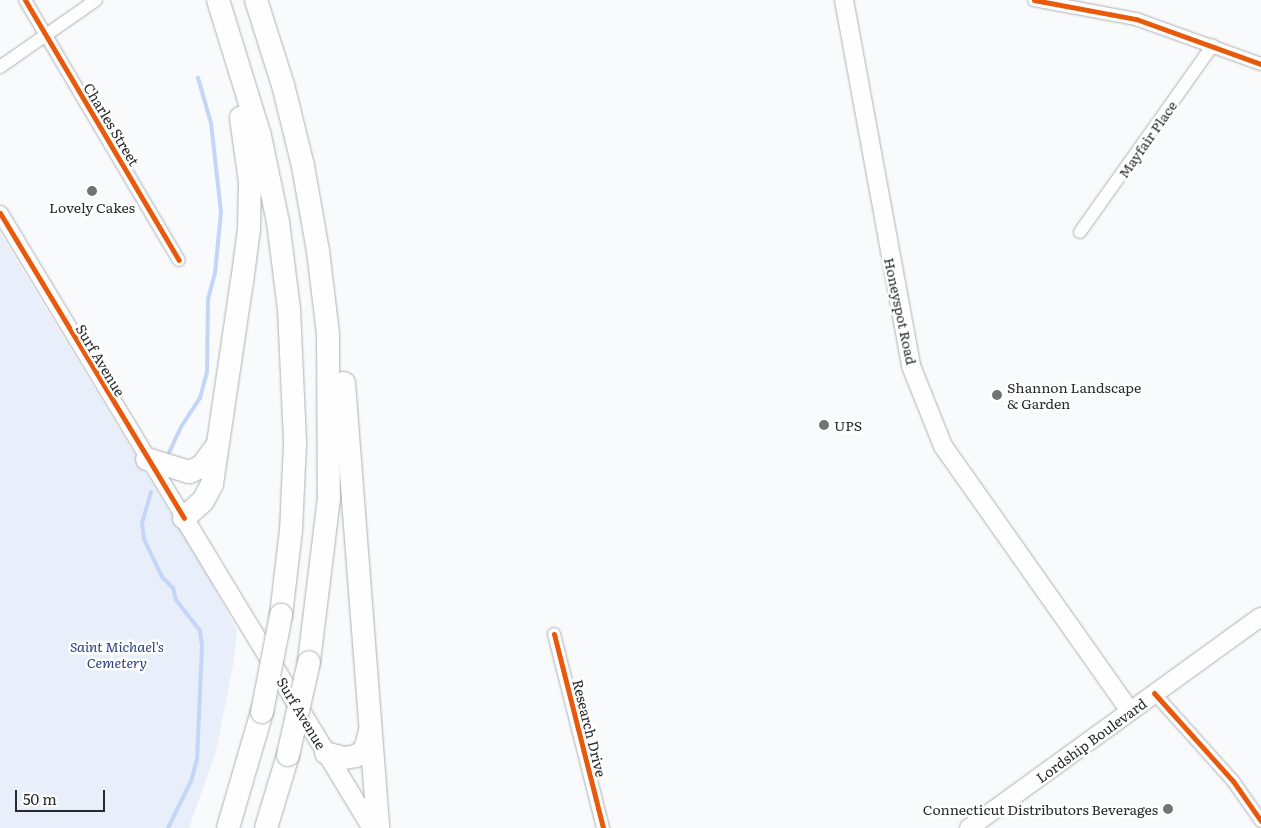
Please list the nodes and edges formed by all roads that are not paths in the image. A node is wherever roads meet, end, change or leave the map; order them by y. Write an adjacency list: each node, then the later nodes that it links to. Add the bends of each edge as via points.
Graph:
1 (25, 0): 8 (street, Charles Street)
2 (96, 0): 8 (street)
3 (213, 0): 16 (highway, via 246,141 250,182 244,273)
4 (218, 0): 26 (highway, bridge, via 260,136 278,222 289,309 295,443 291,530 281,615 262,712)
5 (256, 0): 12 (highway, via 290,110)
6 (844, 0): 22 (main road, Honeyspot Road, via 911,366 943,446)
7 (1034, 0): 9 (street, via 1136,19)
8 (46, 35): 11 (street); 15 (street, Charles Street)
9 (1213, 45): 10 (street); 14 (street, Mayfair Place)
10 (1261, 64)
11 (0, 67)
12 (312, 209): 23 (highway, via 343,370); 27 (highway, bridge, via 328,334 331,456 326,540 309,662 288,755)
13 (0, 213): 17 (street, Surf Avenue)
14 (1080, 232)
15 (180, 260)
16 (217, 444): 17 (highway, via 201,467 189,472); 18 (highway, via 209,491 198,508)
17 (147, 459): 18 (street, Surf Avenue)
18 (184, 518): 24 (main road, Surf Avenue)
19 (1261, 617): 21 (main road, Lordship Boulevard)
20 (554, 634): 30 (street, Research Drive)
21 (1154, 694): 22 (main road, Lordship Boulevard); 25 (street, via 1233,780)
22 (1130, 711): 31 (main road, Lordship Boulevard)
23 (371, 729): 24 (highway, via 365,750 356,756 344,758); 29 (highway)
24 (326, 753): 28 (main road, Surf Avenue)
25 (1261, 820)
26 (228, 828)
27 (266, 828)
28 (372, 828)
29 (378, 828)
30 (603, 828)
31 (969, 828)

